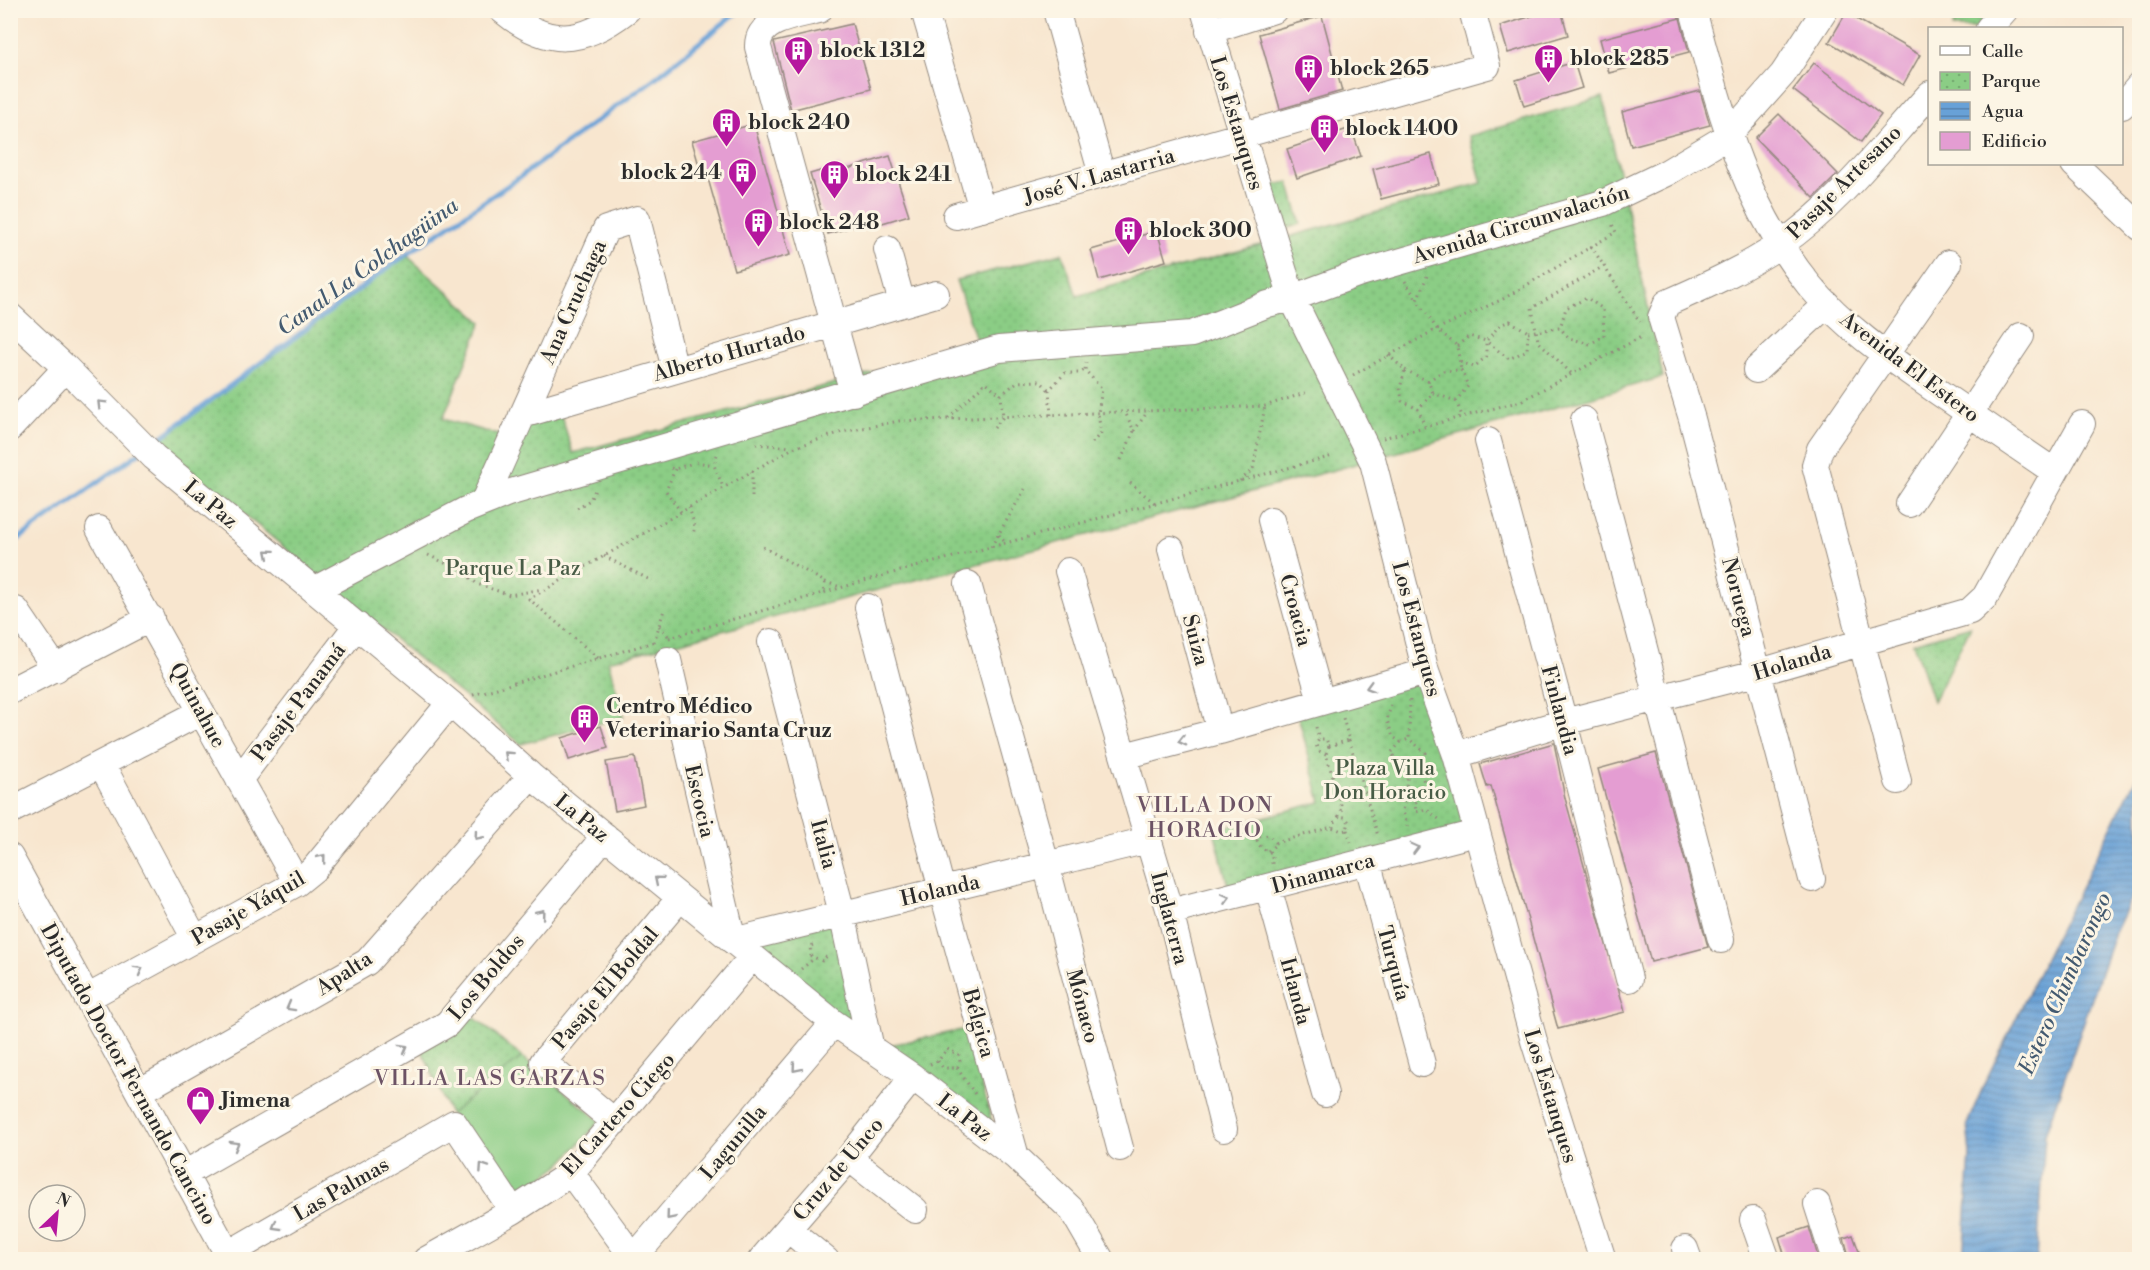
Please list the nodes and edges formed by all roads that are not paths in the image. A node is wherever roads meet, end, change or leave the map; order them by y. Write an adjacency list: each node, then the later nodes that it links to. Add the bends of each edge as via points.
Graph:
1 (502, 10): 2 (street, via 532,32 550,37 582,37)
2 (627, 10)
3 (819, 10): 31 (street, via 764,29 758,36 758,47)
4 (924, 10): 20 (street)
5 (1056, 10): 19 (street)
6 (1274, 10): 11 (street)
7 (1472, 10): 16 (street, José V. Lastarria, via 1487,66)
8 (1693, 10): 17 (street, Avenida El Estero)
9 (1826, 10): 17 (street, Avenida Circunvalación, via 1783,74)
10 (2005, 10): 12 (street)
11 (1207, 21): 16 (street, Los Estanques)
12 (1990, 27)
13 (2139, 85): 15 (street)
14 (1928, 95): 23 (street, Pasaje Artesano, via 1809,222)
15 (2123, 104)
16 (1241, 136): 19 (street, José V. Lastarria); 27 (street, Los Estanques)
17 (1728, 136): 23 (street, Avenida El Estero, via 1753,194); 27 (street, Avenida Circunvalación, via 1666,173 1603,202 1358,274)
18 (2075, 165): 22 (street)
19 (1102, 175): 20 (street, José V. Lastarria)
20 (982, 209): 21 (street, José V. Lastarria)
21 (956, 216)
22 (2139, 227)
23 (1781, 244): 29 (street, Avenida El Estero); 41 (street, Pasaje Artesano, via 1667,303 1661,317)
24 (887, 249): 28 (street)
25 (1949, 263): 33 (street)
26 (936, 294): 28 (street, Alberto Hurtado)
27 (1292, 298): 37 (street, Avenida Circunvalación, via 1192,334 999,349); 63 (street, Los Estanques, via 1373,462)
28 (902, 303): 31 (street, Alberto Hurtado)
29 (1827, 304): 33 (street, Avenida El Estero); 36 (street)
30 (10, 316): 34 (street, La Paz)
31 (835, 322): 35 (street, Alberto Hurtado); 37 (street)
32 (2021, 336): 38 (street)
33 (1886, 355): 38 (street, Avenida El Estero); 58 (street, via 1820,449 1815,465)
34 (66, 368): 43 (street); 53 (street, La Paz, one-way to 34, via 146,448)
35 (675, 369): 39 (street, Alberto Hurtado); 39 (street, Ana Cruchaga, via 637,219 606,229)
36 (1756, 370)
37 (853, 393): 46 (street, Avenida Circunvalación)
38 (1969, 413): 45 (street, Avenida El Estero); 47 (street)
39 (522, 415): 46 (street)
40 (1584, 420): 65 (street)
41 (1692, 420): 62 (street, Noruega)
42 (2082, 424): 45 (street, Holanda)
43 (10, 428)
44 (1488, 441): 69 (street, Finlandia)
45 (2055, 472): 58 (street, Holanda, via 1979,604 1970,611)
46 (483, 503): 53 (street, Avenida Circunvalación)
47 (1909, 504)
48 (1271, 520): 67 (street, Croacia)
49 (99, 529): 56 (street, Quinahue)
50 (1171, 549): 70 (street, Suiza)
51 (1068, 571): 72 (street, Inglaterra)
52 (968, 584): 83 (street, Mónaco)
53 (314, 590): 57 (street, La Paz)
54 (868, 607): 87 (street, Bélgica)
55 (16, 610): 61 (street)
56 (151, 618): 61 (street); 68 (street, Quinahue)
57 (357, 625): 66 (street, La Paz); 75 (street, Pasaje Panamá)
58 (1863, 641): 62 (street, Holanda); 76 (street)
59 (771, 642): 90 (street, Italia)
60 (664, 647): 93 (street, Escocia)
61 (56, 669): 64 (street)
62 (1760, 672): 65 (street, Holanda); 85 (street, Noruega)
63 (1418, 681): 67 (street, one-way to 67); 71 (street, Los Estanques)
64 (10, 691)
65 (1658, 699): 69 (street, Holanda); 92 (street)
66 (458, 700): 74 (street, La Paz, one-way to 66); 86 (street, Pasaje Yáquil, one-way to 66, via 313,870)
67 (1326, 710): 70 (street)
68 (201, 712): 73 (street); 75 (street, Quinahue)
69 (1564, 722): 71 (street, Holanda); 95 (street, Finlandia)
70 (1220, 731): 72 (street, one-way to 72)
71 (1456, 755): 78 (street, Los Estanques)
72 (1124, 756): 80 (street, Inglaterra)
73 (102, 765): 77 (street); 91 (street)
74 (531, 776): 79 (street, La Paz); 101 (street, Apalta, one-way to 101, via 368,963)
75 (239, 780): 86 (street, Quinahue)
76 (1898, 782)
77 (10, 811)
78 (1476, 833): 81 (street, Dinamarca, one-way to 78); 121 (street, Los Estanques, via 1556,1115)
79 (605, 836): 88 (street, La Paz, one-way to 79); 109 (street, Los Boldos, one-way to 79, via 447,1024)
80 (1148, 840): 83 (street, Holanda); 89 (street, Inglaterra)
81 (1366, 849): 84 (street, Dinamarca); 99 (street, Turquía)
82 (10, 857): 96 (street, Diputado Doctor Fernando Cancino)
83 (1047, 864): 87 (street, Holanda); 105 (street, Mónaco)
84 (1270, 878): 89 (street, Dinamarca, one-way to 84); 102 (street, Irlanda)
85 (1812, 879)
86 (297, 883): 91 (street, Pasaje Yáquil)
87 (942, 890): 90 (street, Holanda); 106 (street, Bélgica)
88 (680, 898): 93 (street, La Paz); 103 (street, Pasaje El Boldal, via 543,1062)
89 (1170, 912): 104 (street, Inglaterra)
90 (842, 913): 93 (street, Holanda); 98 (street, Italia)
91 (195, 939): 96 (street, Pasaje Yáquil, one-way to 91)
92 (1721, 940)
93 (732, 941): 94 (street, La Paz)
94 (752, 957): 97 (street, La Paz); 103 (street, El Cartero Ciego)
95 (1629, 980)
96 (87, 998): 101 (street, Diputado Doctor Fernando Cancino)
97 (834, 1023): 98 (street, La Paz); 116 (street, Lagunilla, one-way to 116)
98 (871, 1049): 100 (street, La Paz)
99 (1422, 1064)
100 (917, 1072): 106 (street, La Paz); 107 (street, Cruz de Unco)
101 (139, 1092): 109 (street, Diputado Doctor Fernando Cancino)
102 (1325, 1094)
103 (615, 1122): 108 (street, El Cartero Ciego)
104 (1224, 1129)
105 (1120, 1148)
106 (1016, 1156): 120 (street, La Paz, via 1072,1210)
107 (849, 1158): 111 (street); 114 (street, Cruz de Unco)
108 (571, 1173): 112 (street, El Cartero Ciego); 116 (street)
109 (184, 1174): 115 (street, Diputado Doctor Fernando Cancino)
110 (1817, 1204): 123 (street)
111 (915, 1210)
112 (513, 1211): 115 (street, Las Palmas, one-way to 115, via 454,1123); 117 (street, El Cartero Ciego)
113 (1753, 1220): 122 (street)
114 (788, 1229): 118 (street, Cruz de Unco); 119 (street)
115 (230, 1257)
116 (633, 1259)
117 (426, 1260)
118 (761, 1260)
119 (825, 1260)
120 (1101, 1260)
121 (1603, 1260)
122 (1767, 1260)
123 (1835, 1260)

